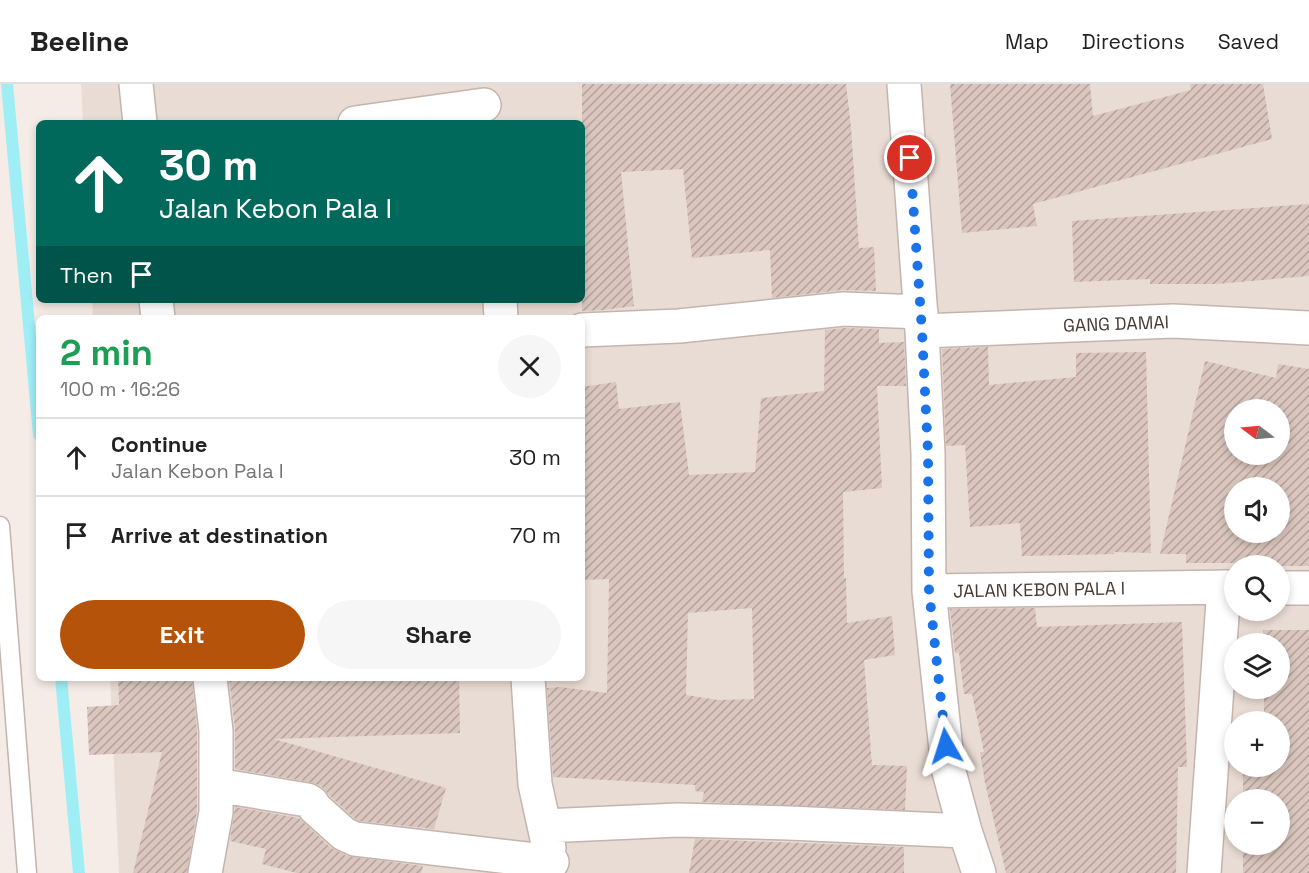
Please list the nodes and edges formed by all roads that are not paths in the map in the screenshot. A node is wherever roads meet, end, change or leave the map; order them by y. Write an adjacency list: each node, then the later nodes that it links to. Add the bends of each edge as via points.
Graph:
1 (136, 84): 4 (street)
2 (904, 84): 6 (street, JALAN KEBON PALA I)
3 (483, 104): 5 (street)
4 (140, 120)
5 (375, 120)
6 (921, 321): 7 (street, GANG DAMAI, via 1173,321); 8 (street, GANG DAMAI, via 844,309 680,326); 13 (street, JALAN KEBON PALA I, via 928,453)
7 (1309, 328)
8 (585, 330)
9 (0, 526): 21 (lane)
10 (1224, 587): 13 (street, JALAN KEBON PALA I)
11 (1290, 588): 12 (street)
12 (1309, 588)
13 (929, 591): 19 (street, via 948,768)
14 (1226, 621): 24 (street, JALAN KEBON PALA I)
15 (210, 681): 17 (street)
16 (528, 681): 18 (street, via 534,784)
17 (216, 785): 20 (street, via 307,800 344,834 355,839); 22 (street, via 216,812)
18 (544, 826): 19 (street, via 678,820); 20 (street)
19 (965, 831): 23 (street)
20 (552, 868)
21 (27, 873)
22 (205, 873)
23 (979, 873)
24 (1204, 873)

